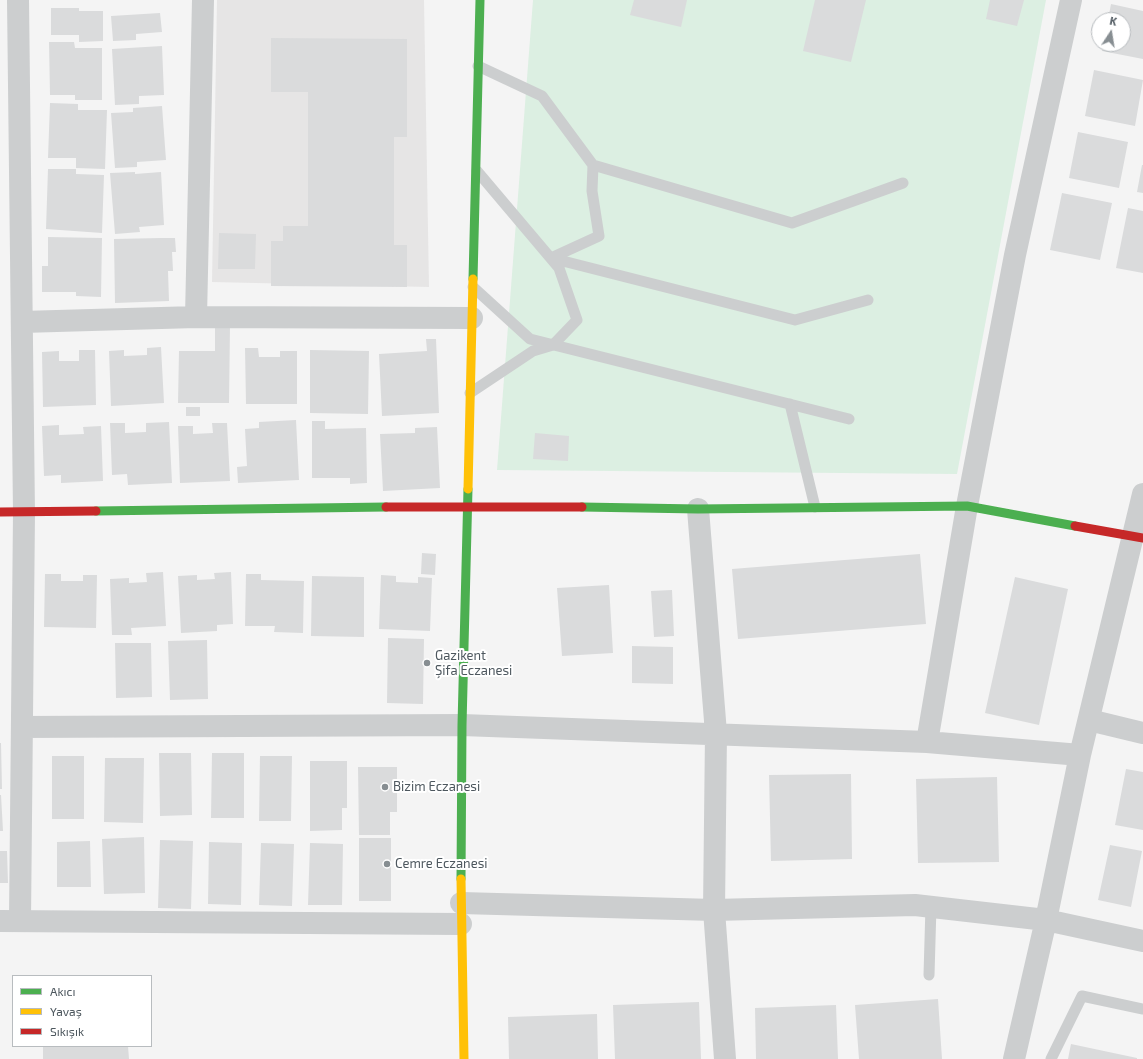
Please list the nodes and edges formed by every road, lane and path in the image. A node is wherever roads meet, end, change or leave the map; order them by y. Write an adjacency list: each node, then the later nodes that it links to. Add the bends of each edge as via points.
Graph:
1 (18, 0): 14 (street)
2 (203, 0): 12 (street)
3 (480, 0): 5 (street)
4 (1071, 0): 21 (street, via 1015,255)
5 (478, 66): 6 (lane, via 542,96); 7 (street)
6 (593, 165): 8 (lane, via 792,223); 9 (lane, via 592,191 599,236)
7 (475, 170): 9 (lane); 10 (street)
8 (903, 183)
9 (551, 258): 11 (lane, via 795,320); 15 (lane, via 559,268 577,320)
10 (472, 287): 13 (street); 15 (lane, via 530,339)
11 (868, 300)
12 (196, 317): 13 (street); 14 (street)
13 (472, 318): 16 (street)
14 (22, 322): 25 (street)
15 (553, 345): 16 (lane, via 533,351); 17 (lane)
16 (470, 393): 20 (street)
17 (790, 404): 18 (lane); 23 (lane)
18 (849, 419)
19 (1143, 494): 26 (street)
20 (467, 506): 22 (street); 25 (street); 28 (street)
21 (967, 506): 23 (street); 26 (street); 32 (street)
22 (698, 508): 23 (street); 30 (street)
23 (815, 508)
24 (0, 512): 25 (street)
25 (24, 513): 29 (street)
26 (1138, 537): 27 (street)
27 (1088, 720): 31 (street); 33 (street)
28 (462, 725): 29 (street); 30 (street); 36 (street)
29 (22, 727): 38 (street)
30 (716, 733): 32 (street); 35 (street)
31 (1143, 733)
32 (927, 742): 33 (street)
33 (1080, 755): 37 (street)
34 (931, 906): 35 (street, via 915,904); 37 (street); 40 (lane)
35 (714, 910): 36 (street); 43 (street)
36 (461, 913): 38 (street); 42 (street)
37 (1046, 920): 39 (street); 44 (street)
38 (10, 921)
39 (1143, 941)
40 (929, 975)
41 (1143, 1009): 45 (lane, via 1082,996)
42 (464, 1059)
43 (725, 1059)
44 (1014, 1059)
45 (1051, 1059)

